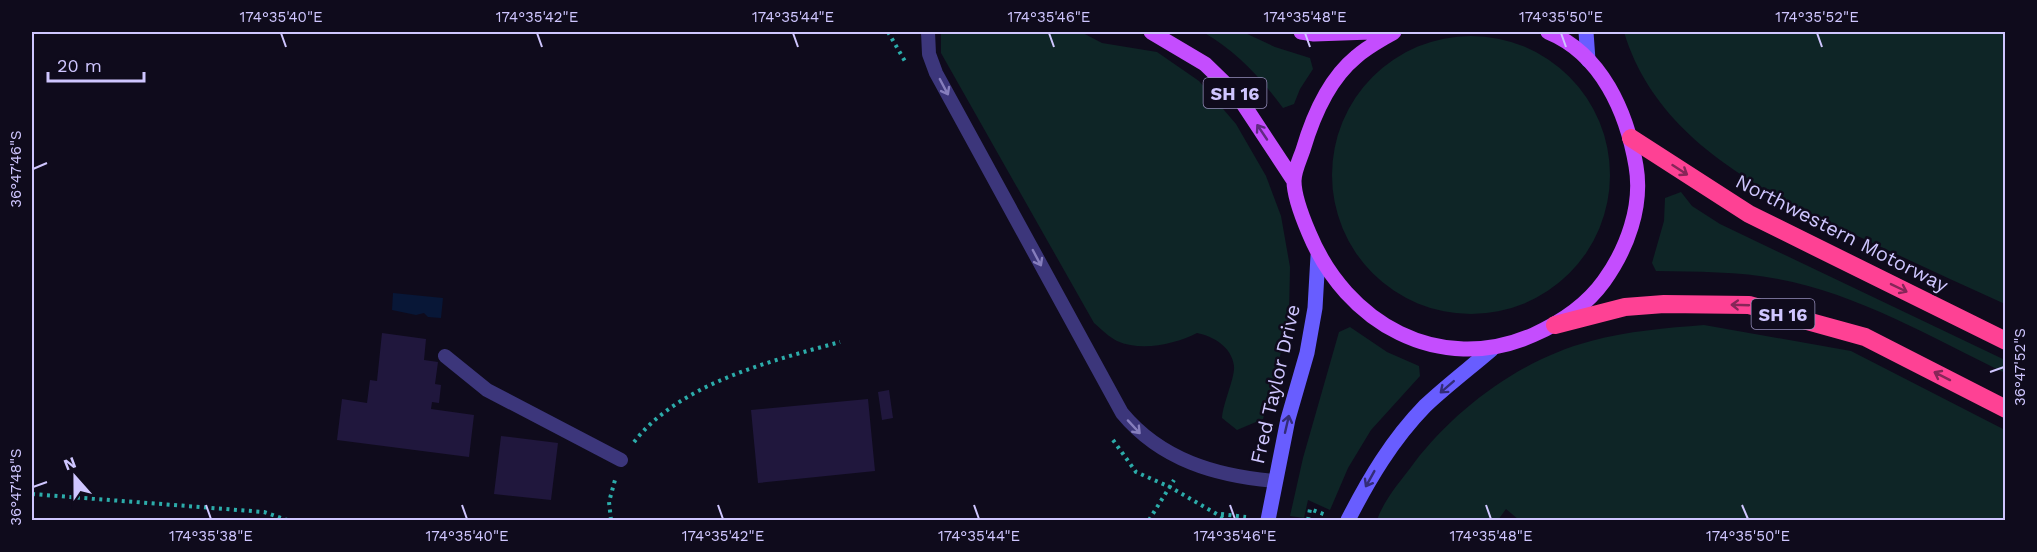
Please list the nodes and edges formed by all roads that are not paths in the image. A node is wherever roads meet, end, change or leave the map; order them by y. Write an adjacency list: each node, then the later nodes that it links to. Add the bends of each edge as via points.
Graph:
1 (928, 32): 18 (lane, one-way to 18, via 936,73 1104,384 1137,431 1185,460 1220,475)
2 (1151, 32): 10 (main road, SH 16, one-way to 2, via 1238,96 1205,64)
3 (1301, 32): 4 (main road)
4 (1371, 32)
5 (1394, 32): 10 (main road, via 1356,57 1336,77 1315,117)
6 (1548, 32): 8 (main road, via 1572,44)
7 (1586, 32): 8 (main road)
8 (1588, 60): 9 (main road, via 1609,86)
9 (1631, 138): 12 (main road, via 1638,174 1629,235 1615,266 1597,291); 13 (highway, Northwestern Motorway, one-way to 13, via 1749,214)
10 (1294, 181): 11 (main road, SH 16)
11 (1318, 256): 14 (main road, SH 16, via 1343,292 1395,332 1427,343); 18 (main road, Fred Taylor Drive, one-way to 11, via 1315,308)
12 (1556, 325): 14 (main road, SH 16); 16 (highway, SH 16, one-way to 12, via 1865,337 1749,305 1664,304 1625,308)
13 (2006, 341)
14 (1492, 349): 20 (main road, one-way to 20, via 1426,406 1396,440 1373,472)
15 (445, 356): 17 (lane, via 487,390)
16 (2006, 409)
17 (621, 460)
18 (1275, 482): 19 (main road, Fred Taylor Drive)
19 (1268, 520)
20 (1348, 520)

